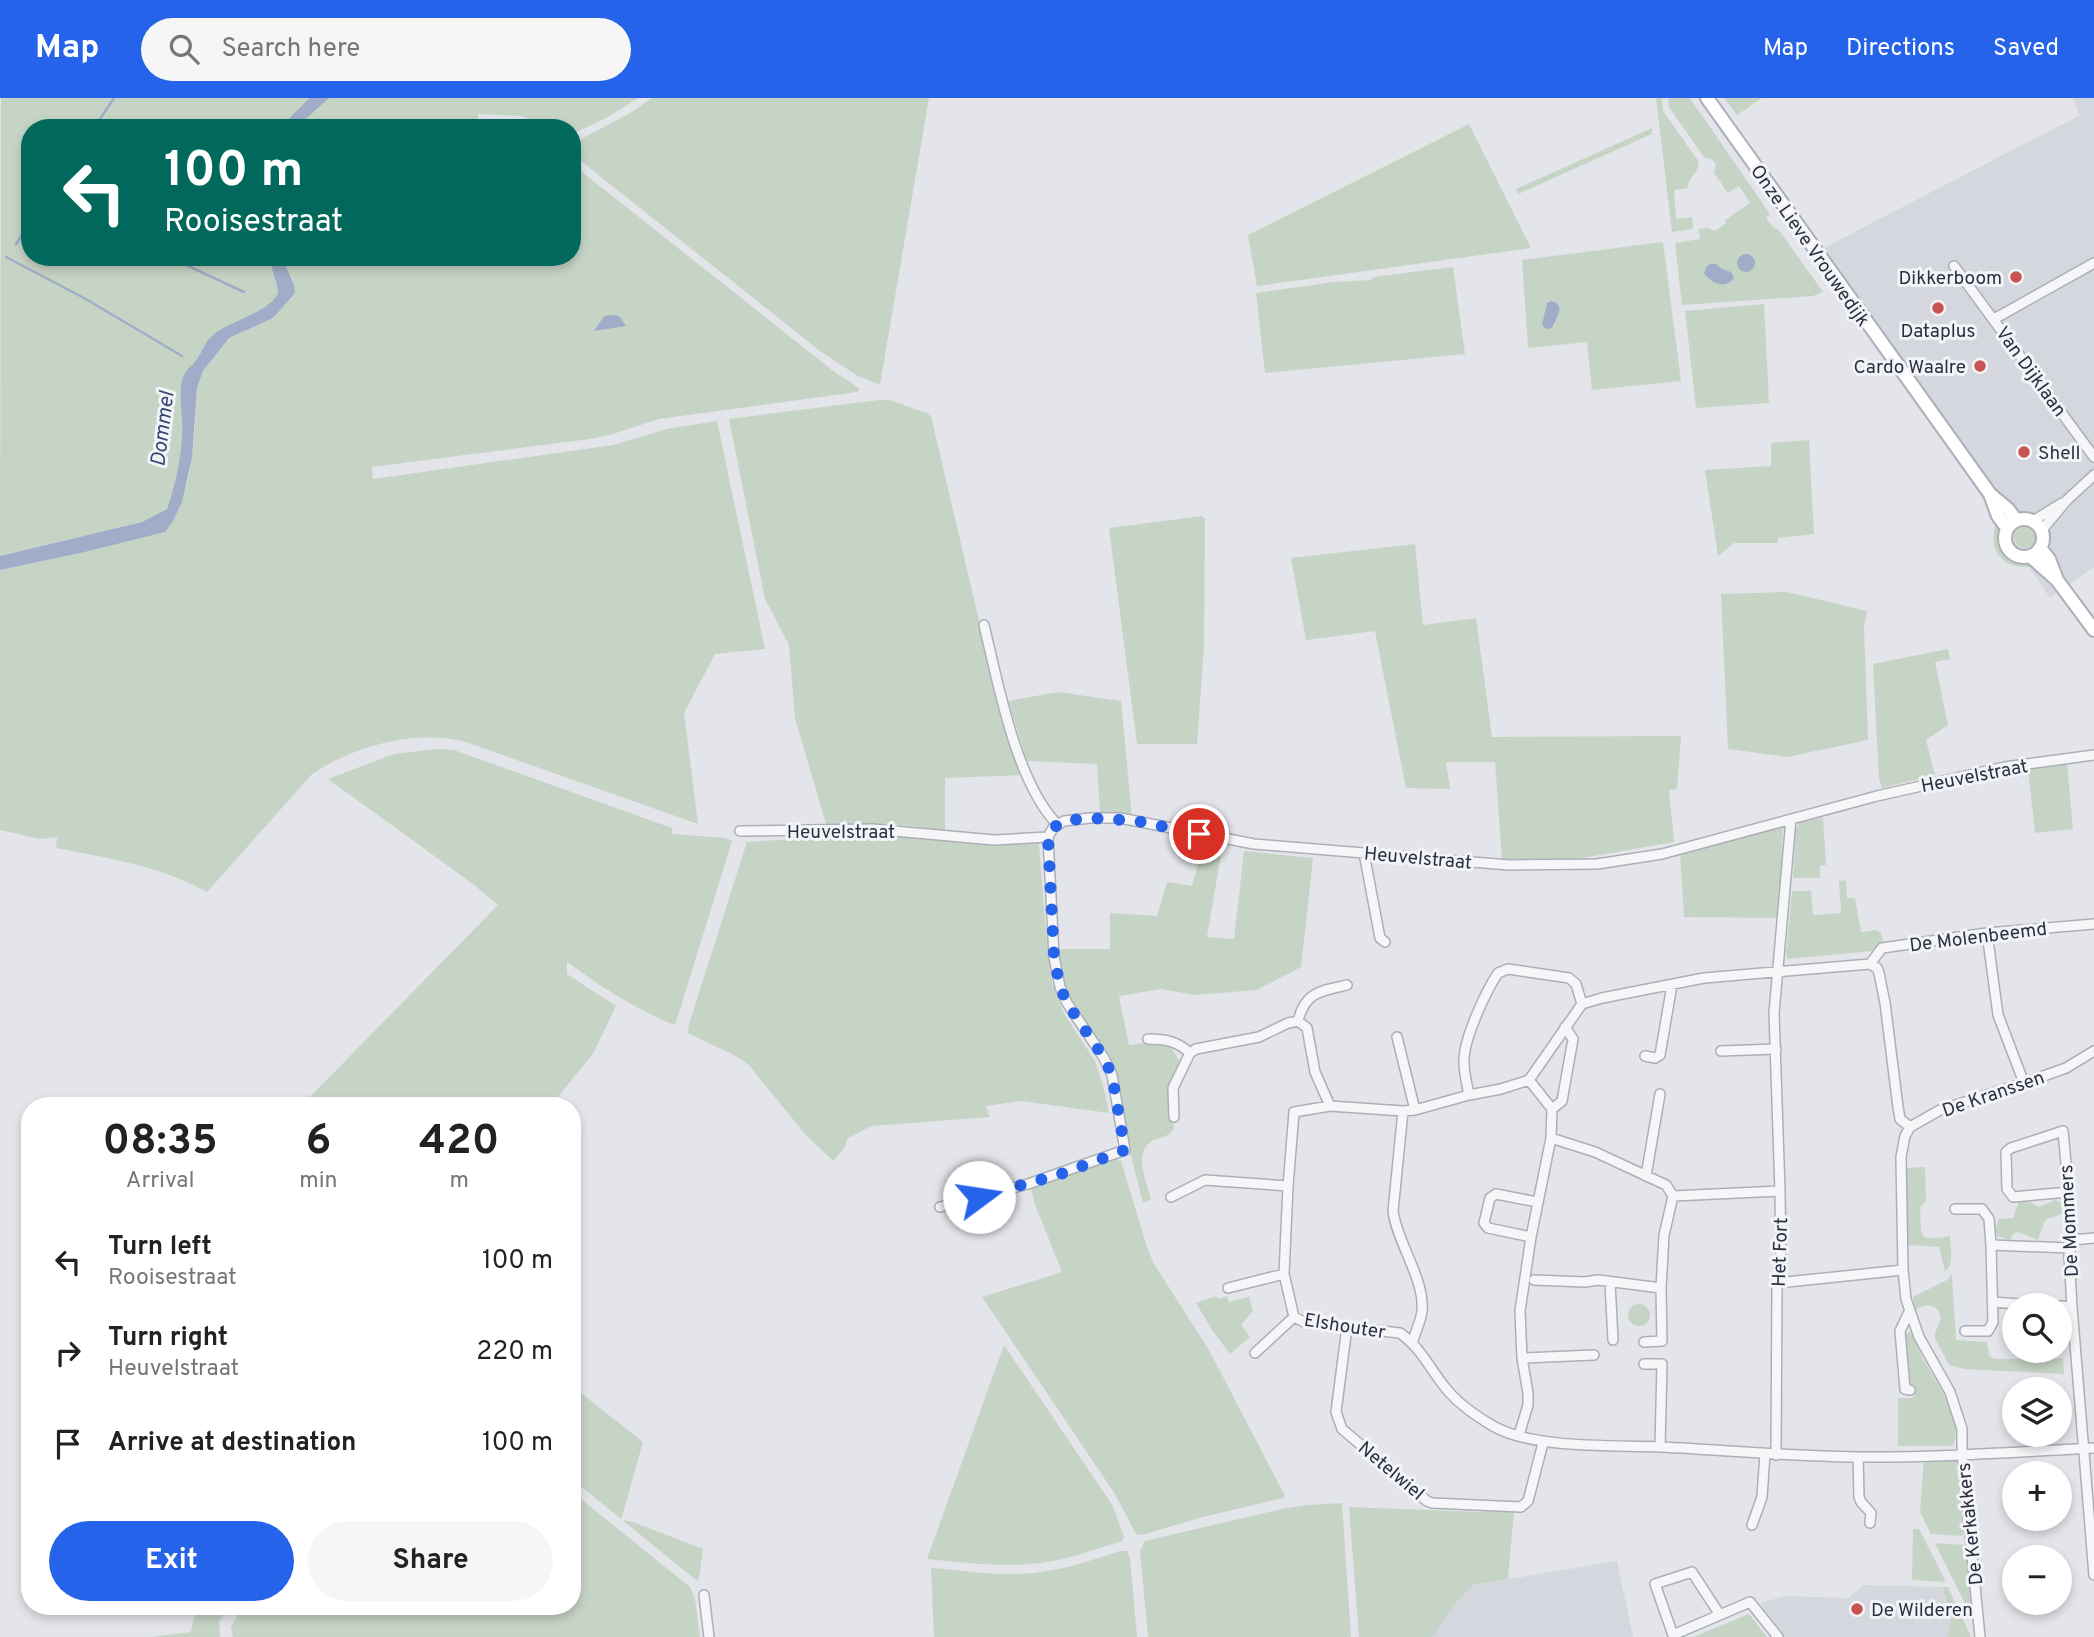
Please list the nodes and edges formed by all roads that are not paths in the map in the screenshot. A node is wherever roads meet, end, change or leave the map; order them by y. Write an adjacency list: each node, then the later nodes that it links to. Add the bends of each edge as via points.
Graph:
1 (1707, 98): 7 (main road, Onze Lieve Vrouwedijk, via 1990,494 2008,509)
2 (2094, 262): 4 (street, Van Dijklaan)
3 (1954, 266): 4 (street, Van Dijklaan)
4 (1994, 319): 5 (street, Van Dijklaan)
5 (2094, 457)
6 (2094, 475): 8 (street)
7 (2012, 524): 8 (main road, via 2028,519); 9 (main road, via 2004,541 2011,552 2023,557)
8 (2038, 525): 9 (main road, via 2043,536)
9 (2035, 552): 11 (main road, via 2049,559 2057,580)
10 (984, 625): 14 (street, via 1022,763 1040,802)
11 (2094, 630)
12 (2094, 755): 13 (street, Heuvelstraat, via 2004,767)
13 (1791, 819): 17 (street, Heuvelstraat, via 1662,854 1597,864 1509,865); 22 (street, Het Fort)
14 (1057, 824): 16 (street); 17 (street, Heuvelstraat, via 1120,818 1254,844)
15 (740, 831): 16 (street, Heuvelstraat, via 872,829 994,840)
16 (1048, 837): 53 (street, via 1054,957 1060,987 1112,1075 1125,1150 1028,1184)
17 (1364, 853): 20 (street, via 1380,938)
18 (2094, 924): 19 (street, De Molenbeemd)
19 (1987, 933): 21 (street, De Molenbeemd, via 1882,948); 36 (street, via 1998,1015)
20 (1385, 942)
21 (1870, 964): 22 (street); 44 (street, via 1879,973 1885,1003 1900,1119)
22 (1779, 970): 24 (street); 30 (street, Het Fort)
23 (1347, 985): 26 (street, via 1309,997)
24 (1672, 985): 25 (street); 34 (street, via 1660,1055)
25 (1582, 1004): 27 (street); 38 (street, via 1576,984 1569,978 1508,970 1498,973 1466,1045)
26 (1298, 1021): 33 (street, via 1259,1037); 39 (street, via 1307,1028 1315,1072)
27 (1565, 1027): 35 (street); 40 (street, via 1573,1039 1570,1058 1562,1101)
28 (1397, 1037): 41 (street)
29 (1148, 1039): 33 (street, via 1170,1040)
30 (1776, 1049): 31 (street); 48 (street, Het Fort)
31 (1721, 1051)
32 (2094, 1051): 36 (street, De Kranssen, via 2066,1068)
33 (1191, 1053): 43 (street, via 1173,1088)
34 (1645, 1056)
35 (1529, 1080): 38 (street); 40 (street)
36 (2024, 1083): 44 (street, De Kranssen, via 1940,1110)
37 (1660, 1094): 46 (street)
38 (1469, 1095): 41 (street)
39 (1329, 1106): 42 (street); 47 (street, Elshouter, via 1294,1112)
40 (1552, 1108): 45 (street)
41 (1415, 1110): 42 (street)
42 (1403, 1111): 76 (street, via 1393,1211 1420,1296 1422,1311)
43 (1174, 1117)
44 (1910, 1127): 59 (street, via 1901,1157)
45 (1550, 1138): 46 (street, via 1595,1152); 52 (street)
46 (1646, 1176): 50 (street, via 1665,1185)
47 (1288, 1186): 51 (street, via 1205,1180); 60 (street, Elshouter)
48 (1780, 1191): 50 (street); 63 (street, Het Fort)
49 (2069, 1192): 49 (street, De Mommers, via 2063,1131 2006,1153 2007,1189 2013,1197); 57 (street, De Mommers)
50 (1673, 1196): 65 (street, via 1664,1236)
51 (1171, 1197)
52 (1537, 1202): 55 (street); 55 (street, via 1496,1194 1487,1210 1488,1227)
53 (940, 1207)
54 (1955, 1209): 58 (street, via 1982,1209 1989,1219)
55 (1531, 1237): 79 (street, via 1520,1311)
56 (2094, 1238): 57 (street)
57 (2072, 1244): 58 (street); 66 (street, De Mommers)
58 (1991, 1245): 67 (street)
59 (1903, 1270): 63 (street); 70 (street)
60 (1284, 1274): 64 (street); 71 (street, Elshouter)
61 (1534, 1280): 62 (street)
62 (1610, 1283): 65 (street); 74 (street)
63 (1777, 1283): 89 (street, Het Fort)
64 (1228, 1288)
65 (1661, 1288): 75 (street, via 1662,1341)
66 (2072, 1293)
67 (1992, 1303): 68 (street); 73 (street, via 1993,1322 1988,1331)
68 (2002, 1304)
69 (2072, 1307): 86 (street, De Mommers)
70 (1909, 1312): 81 (street, via 1900,1331 1905,1389); 87 (street, via 1950,1392 1962,1429)
71 (1294, 1317): 72 (street, Elshouter, via 1306,1323); 77 (street)
72 (1347, 1327): 76 (street, Elshouter, via 1400,1333); 83 (street, Netelwiel, via 1336,1412 1342,1429 1427,1501 1521,1507 1528,1501)
73 (1965, 1331)
74 (1613, 1340)
75 (1644, 1342)
76 (1412, 1343): 82 (street, Elshouter, via 1445,1388 1468,1409 1495,1427)
77 (1255, 1353)
78 (1594, 1355): 79 (street)
79 (1522, 1358): 82 (street, via 1528,1405)
80 (1644, 1364): 84 (street, via 1662,1364)
81 (1910, 1390)
82 (1519, 1435): 83 (street, Elshouter)
83 (1543, 1443): 84 (street, Elshouter)
84 (1660, 1447): 88 (street, Elshouter)
85 (2094, 1448): 86 (street, Elshouter)
86 (2083, 1449): 87 (street, Elshouter); 93 (street, De Mommers)
87 (1962, 1453): 90 (street, Elshouter); 98 (street, De Kerkakkers)
88 (1765, 1454): 89 (street, Elshouter); 92 (street, via 1762,1497)
89 (1776, 1455): 90 (street, Elshouter)
90 (1858, 1457): 91 (street, via 1859,1497 1871,1513)
91 (1870, 1523)
92 (1752, 1525)
93 (2094, 1575)
94 (704, 1595): 96 (street)
95 (1720, 1615): 95 (street, via 1692,1572 1656,1584 1673,1635); 97 (street, via 1750,1602)
96 (709, 1637)
97 (1778, 1637)
98 (1980, 1637)

